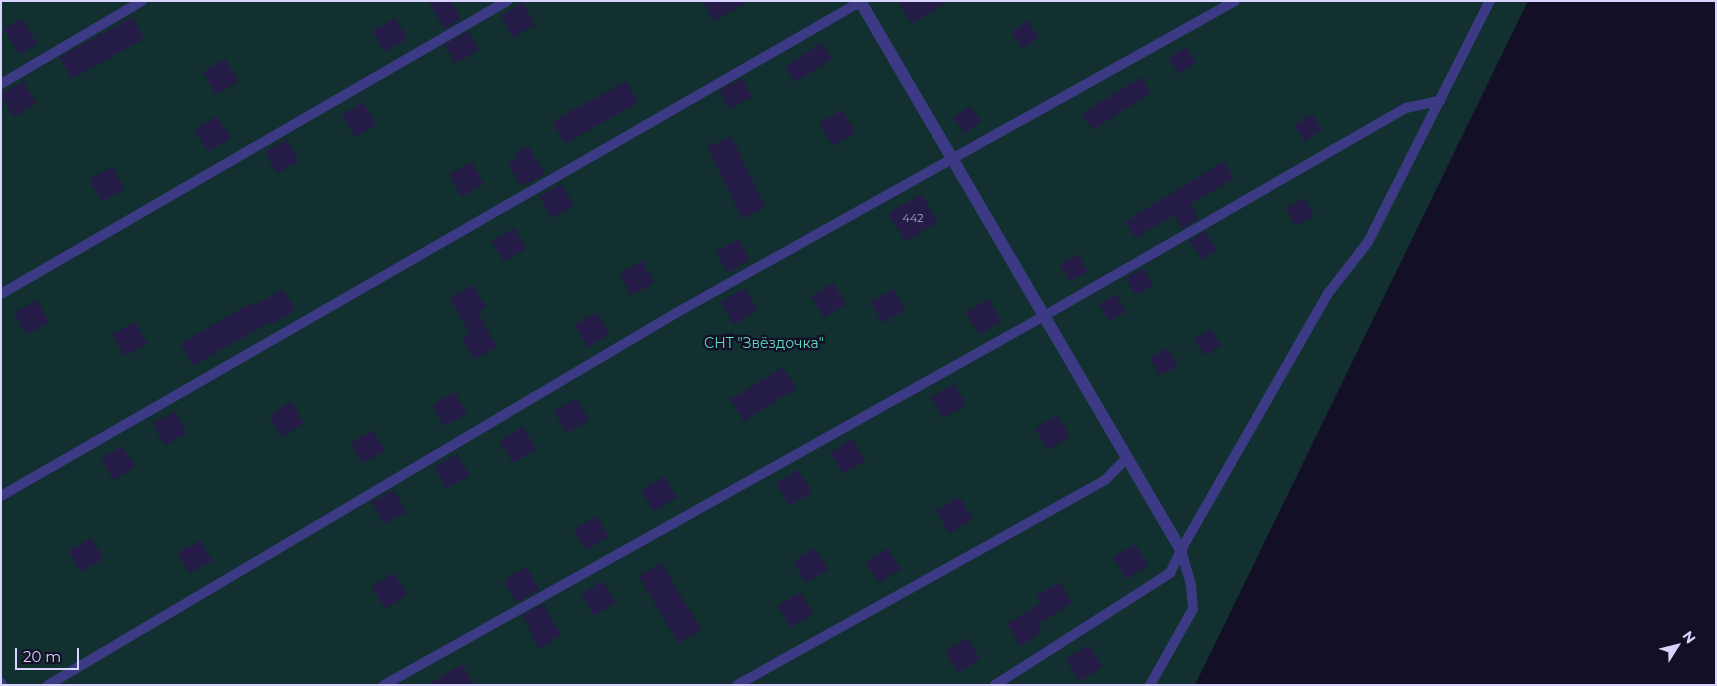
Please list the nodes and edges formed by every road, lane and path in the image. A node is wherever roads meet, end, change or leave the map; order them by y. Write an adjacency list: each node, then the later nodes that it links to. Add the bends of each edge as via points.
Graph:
1 (142, 1): 6 (lane)
2 (507, 1): 9 (lane)
3 (1235, 1): 8 (lane)
4 (1490, 1): 7 (lane)
5 (861, 2): 8 (street); 12 (lane)
6 (1, 84)
7 (1440, 101): 10 (lane, via 1406,108); 13 (lane, via 1368,242 1329,292)
8 (952, 159): 10 (street); 14 (lane, via 676,313)
9 (1, 294)
10 (1044, 316): 11 (street); 15 (lane, via 484,625)
11 (1127, 458): 13 (street); 16 (lane, via 1105,480)
12 (1, 496)
13 (1181, 550): 17 (lane, via 1170,573); 18 (lane, via 1191,585 1193,609)
14 (48, 685)
15 (384, 685)
16 (737, 685)
17 (995, 685)
18 (1150, 685)

